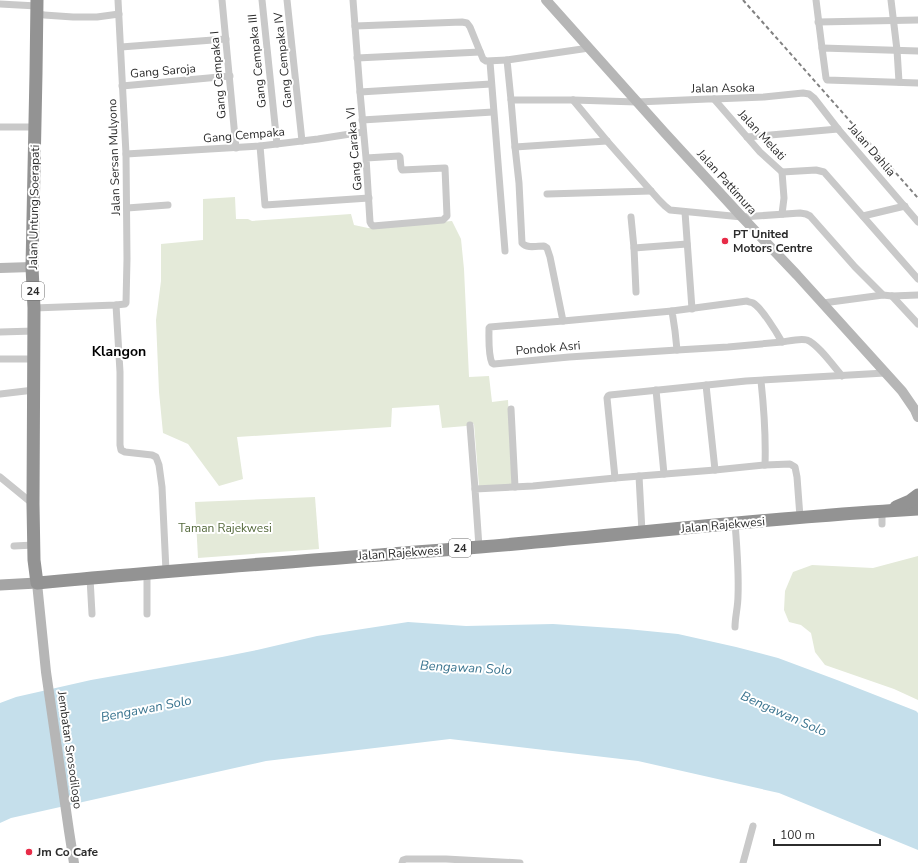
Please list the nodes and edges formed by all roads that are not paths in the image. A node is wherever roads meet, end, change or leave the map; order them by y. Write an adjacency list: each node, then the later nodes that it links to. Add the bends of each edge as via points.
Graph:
1 (118, 0): 11 (street, Jalan Sersan Mulyono)
2 (222, 0): 16 (street, Gang Cempaka I)
3 (262, 0): 46 (street, Gang Cempaka III)
4 (288, 0): 45 (street, Gang Cempaka IV)
5 (353, 0): 15 (street, Gang Caraka VI)
6 (546, 0): 18 (street, Jalan Pattimura)
7 (816, 0): 14 (street)
8 (891, 0): 12 (street)
9 (0, 4): 10 (street)
10 (37, 6): 11 (street, via 44,15 90,17); 40 (highway, Jalan Untung Soerapati / 24)
11 (119, 14): 17 (street, Jalan Sersan Mulyono)
12 (893, 20): 13 (street); 14 (street); 20 (street)
13 (918, 20)
14 (818, 22): 19 (street)
15 (355, 26): 22 (street, via 467,23); 23 (street, Gang Caraka VI)
16 (226, 39): 17 (street); 26 (street, Gang Cempaka I)
17 (121, 47): 30 (street, Jalan Sersan Mulyono)
18 (589, 48): 24 (street); 36 (street, Jalan Pattimura)
19 (822, 48): 20 (street); 27 (street, via 827,80)
20 (897, 50): 21 (street); 27 (street)
21 (918, 51)
22 (480, 52): 23 (street); 25 (street, via 483,59)
23 (357, 58): 31 (street, Gang Caraka VI)
24 (507, 60): 25 (street); 34 (street)
25 (490, 62): 29 (street)
26 (230, 76): 30 (street, Gang Saroja); 49 (street, Gang Cempaka I)
27 (899, 82): 28 (street)
28 (918, 83)
29 (491, 84): 31 (street); 37 (street)
30 (122, 86): 50 (street, Jalan Sersan Mulyono)
31 (360, 92): 38 (street, Gang Caraka VI)
32 (809, 94): 33 (street, Jalan Asoka); 41 (street, Jalan Dahlia)
33 (714, 99): 36 (street, Jalan Asoka); 43 (street, Jalan Melati)
34 (512, 100): 35 (street, Jalan Asoka); 48 (street)
35 (573, 100): 36 (street, Jalan Asoka); 44 (street)
36 (637, 102): 63 (street, Jalan Pattimura)
37 (493, 112): 38 (street); 67 (street)
38 (362, 120): 42 (street, Gang Caraka VI)
39 (0, 127): 40 (street)
40 (35, 127): 68 (highway, Jalan Untung Soerapati / 24)
41 (838, 129): 43 (street); 57 (street, Jalan Dahlia)
42 (364, 132): 45 (street, Gang Cempaka); 51 (street, Gang Caraka VI)
43 (747, 137): 52 (street, Jalan Melati, via 768,161)
44 (607, 140): 48 (street); 53 (street)
45 (302, 141): 46 (street, Gang Cempaka)
46 (277, 144): 47 (street, Gang Cempaka)
47 (260, 146): 49 (street, Gang Cempaka); 55 (street, via 265,205)
48 (515, 146): 80 (street, via 522,243 528,247 547,248)
49 (236, 148): 50 (street, Gang Cempaka)
50 (126, 154): 58 (street, Jalan Sersan Mulyono)
51 (366, 158): 55 (street, Gang Caraka VI); 55 (street, Gang Caraka VI, via 399,156 402,170 445,168 447,216 443,220 373,226 370,222)
52 (782, 172): 60 (street, Jalan Melati); 61 (street, via 824,172)
53 (651, 191): 54 (street); 59 (street, via 670,210)
54 (547, 194)
55 (369, 198)
56 (168, 205): 58 (street)
57 (905, 206): 61 (street); 64 (street, Jalan Dahlia)
58 (127, 208): 76 (street, Jalan Sersan Mulyono, via 126,302)
59 (685, 212): 63 (street); 65 (street)
60 (782, 214): 63 (street); 72 (street, via 800,213 810,216)
61 (863, 216): 70 (street)
62 (631, 217): 66 (street)
63 (742, 217): 75 (street, Jalan Pattimura)
64 (918, 222)
65 (687, 244): 66 (street); 78 (street)
66 (634, 248): 71 (street)
67 (505, 251)
68 (32, 267): 69 (street); 77 (highway, Jalan Untung Soerapati / 24)
69 (0, 268)
70 (918, 279)
71 (636, 292)
72 (883, 295): 74 (street); 75 (street)
73 (918, 295): 74 (street)
74 (892, 296): 81 (street)
75 (823, 304): 88 (street, Jalan Pattimura)
76 (116, 305): 77 (street); 116 (street, via 120,372 120,445 121,450 125,452 156,457 162,487)
77 (34, 308): 82 (highway, Jalan Untung Soerapati / 24)
78 (692, 309): 79 (street, Pondok Asri); 84 (street, Pondok Asri, via 751,302 758,307)
79 (672, 312): 80 (street, Pondok Asri); 85 (street)
80 (563, 321): 85 (street, Pondok Asri, via 490,327 492,363)
81 (918, 324)
82 (34, 331): 83 (street); 87 (highway, Jalan Untung Soerapati / 24)
83 (0, 332)
84 (782, 342): 85 (street); 89 (street, via 810,342)
85 (677, 350)
86 (0, 359): 87 (street)
87 (34, 360): 92 (highway, Jalan Untung Soerapati / 24)
88 (885, 373): 89 (street); 96 (street, Jalan Pattimura, via 902,391)
89 (842, 376): 90 (street)
90 (761, 381): 91 (street); 98 (street, via 766,439)
91 (706, 385): 93 (street); 99 (street)
92 (34, 390): 94 (street); 107 (highway, Jalan Untung Soerapati / 24)
93 (656, 390): 100 (street); 103 (street, via 608,396)
94 (0, 394)
95 (511, 409): 104 (street)
96 (918, 417)
97 (470, 425): 105 (street)
98 (765, 465): 99 (street); 110 (street, via 790,464 795,467)
99 (715, 470): 100 (street)
100 (664, 474): 101 (street)
101 (639, 476): 103 (street); 112 (street)
102 (0, 477): 107 (street)
103 (615, 478): 104 (street)
104 (515, 487): 105 (street)
105 (475, 489): 115 (street)
106 (918, 495): 109 (highway, 24)
107 (33, 504): 113 (highway, Jalan Untung Soerapati / 24)
108 (918, 509): 109 (highway, 24)
109 (882, 516): 110 (highway, Jalan Rajekwesi / 24)
110 (800, 517): 111 (highway, Jalan Rajekwesi / 24)
111 (735, 524): 112 (highway, Jalan Rajekwesi / 24); 123 (street, via 738,570)
112 (642, 532): 115 (highway, Jalan Rajekwesi / 24)
113 (34, 545): 114 (street); 119 (highway, Jalan Untung Soerapati / 24)
114 (14, 546)
115 (479, 547): 116 (highway, Jalan Rajekwesi / 24)
116 (166, 571): 117 (highway, Jalan Rajekwesi / 24)
117 (147, 572): 118 (highway, Jalan Rajekwesi / 24); 122 (street)
118 (90, 578): 119 (highway, Jalan Rajekwesi / 24); 121 (street)
119 (37, 583): 120 (main road); 126 (street, Jembatan Srosodilogo, via 46,672)
120 (0, 585)
121 (92, 614)
122 (147, 614)
123 (735, 628)
124 (753, 826): 129 (street)
125 (494, 862): 127 (street, via 406,859); 128 (street)
126 (74, 863)
127 (402, 863)
128 (520, 863)
129 (743, 863)

